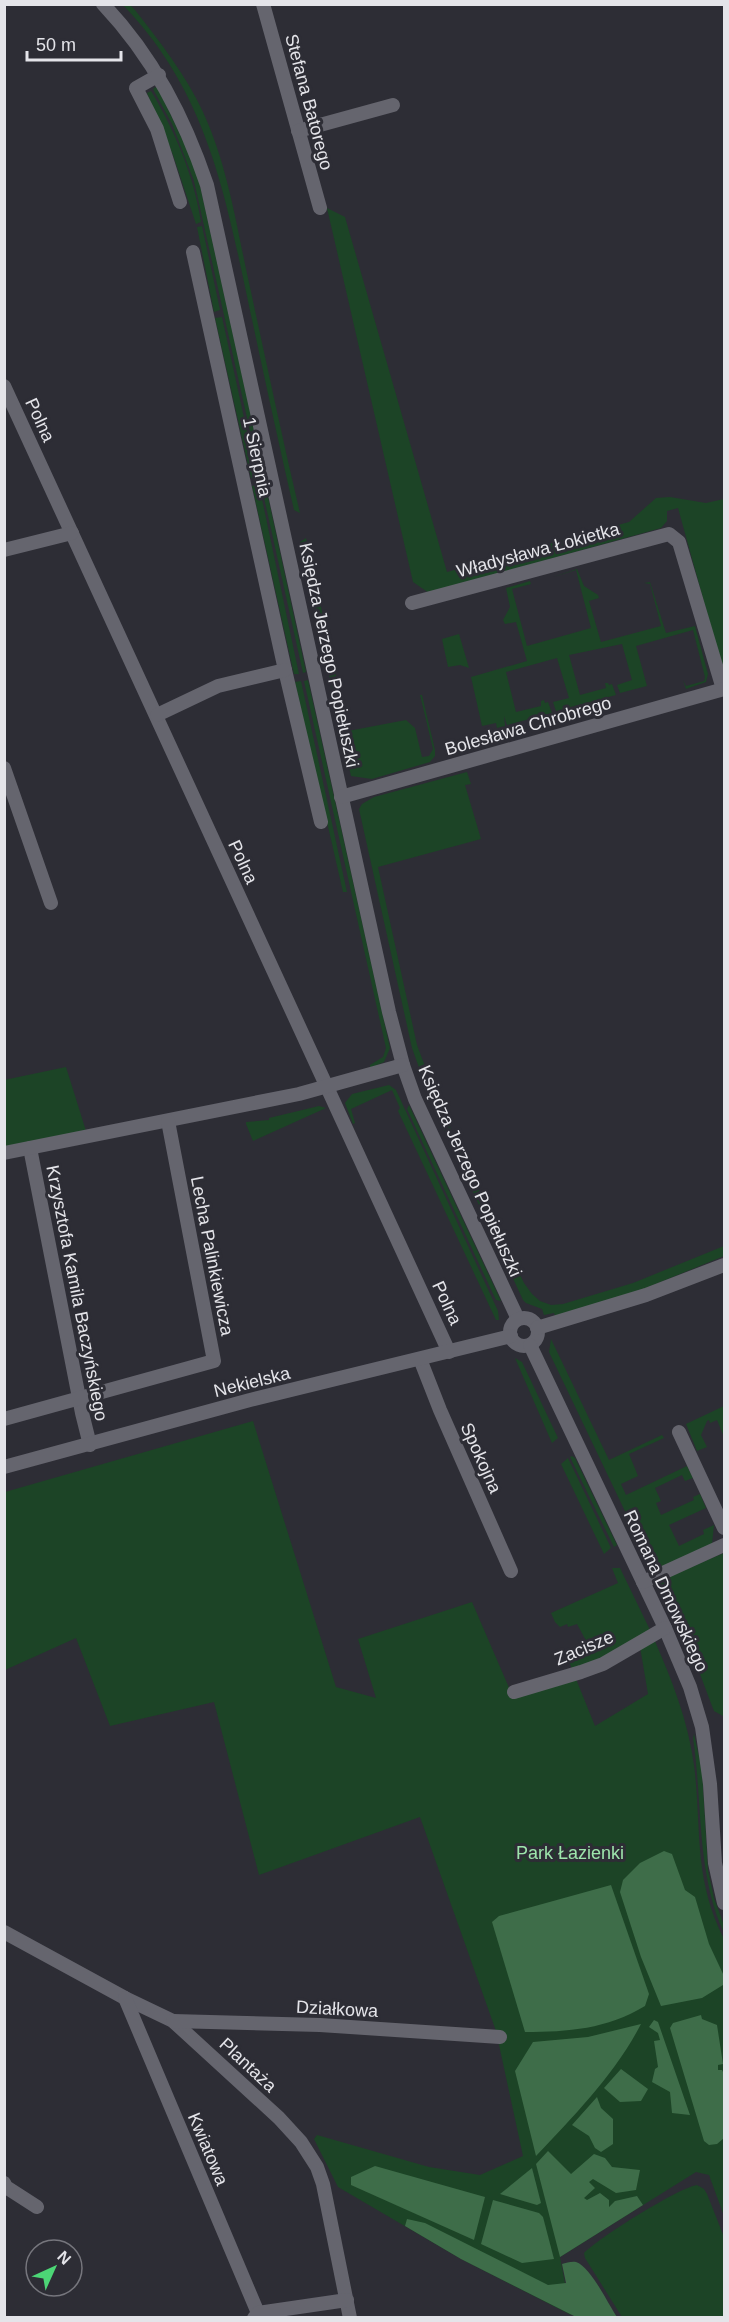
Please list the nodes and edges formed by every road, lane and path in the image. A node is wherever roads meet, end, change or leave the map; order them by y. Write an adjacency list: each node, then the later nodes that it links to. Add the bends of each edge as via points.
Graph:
1 (103, 4): 3 (street, Księdza Jerzego Popiełuszki)
2 (263, 4): 5 (street, Stefana Batorego)
3 (159, 75): 6 (street, via 136,88 157,129); 17 (street, Księdza Jerzego Popiełuszki, via 194,146 207,185)
4 (393, 105): 5 (street)
5 (298, 131): 7 (street, Stefana Batorego)
6 (180, 202)
7 (320, 208)
8 (194, 252): 13 (street, 1 Sierpnia)
9 (4, 386): 10 (street, Polna)
10 (72, 533): 11 (street); 15 (street, Polna)
11 (4, 550)
12 (412, 603): 14 (street, Władysława Łokietka, via 666,534 679,542)
13 (285, 670): 15 (street, via 218,686); 18 (street, 1 Sierpnia)
14 (724, 689): 17 (street, Bolesława Chrobrego)
15 (157, 715): 21 (street, Polna)
16 (4, 768): 19 (street)
17 (341, 797): 20 (street, Księdza Jerzego Popiełuszki)
18 (321, 822)
19 (51, 903)
20 (403, 1065): 21 (street); 26 (street, Księdza Jerzego Popiełuszki, via 436,1147)
21 (327, 1087): 22 (street); 30 (street, Polna)
22 (168, 1121): 23 (street); 32 (street, Lecha Palinkiewicza, via 214,1361)
23 (30, 1148): 24 (street); 32 (street, Krzysztofa Kamila Baczyńskiego)
24 (4, 1153)
25 (724, 1265): 27 (street)
26 (519, 1320): 27 (street, via 531,1321); 28 (street, via 511,1328)
27 (537, 1328): 29 (street)
28 (511, 1336): 29 (street, via 516,1344); 30 (street, Nekielska)
29 (530, 1345): 40 (street, Romana Dmowskiego)
30 (450, 1352): 31 (street, Nekielska)
31 (420, 1359): 35 (street, Nekielska, via 250,1400); 39 (street, Spokojna)
32 (79, 1398): 33 (street, Lecha Palinkiewicza); 35 (street, Krzysztofa Kamila Baczyńskiego)
33 (4, 1419)
34 (679, 1432): 37 (street)
35 (90, 1445): 36 (street, Nekielska)
36 (4, 1467)
37 (724, 1528)
38 (724, 1545): 40 (street)
39 (512, 1571)
40 (643, 1582): 41 (street, Romana Dmowskiego)
41 (665, 1628): 42 (street, Zacisze, via 603,1664); 43 (street, Romana Dmowskiego, via 702,1727 715,1863)
42 (514, 1692)
43 (724, 1904)
44 (4, 1932): 45 (street, Plantaża)
45 (125, 1998): 46 (street, Plantaża); 51 (street, Kwiatowa)
46 (172, 2021): 47 (street, Działkowa, via 320,2025); 50 (street, Plantaża, via 279,2118 317,2167)
47 (500, 2037)
48 (4, 2183): 49 (street)
49 (37, 2208)
50 (347, 2300): 51 (street); 52 (street, Plantaża)
51 (256, 2315)
52 (350, 2318)

